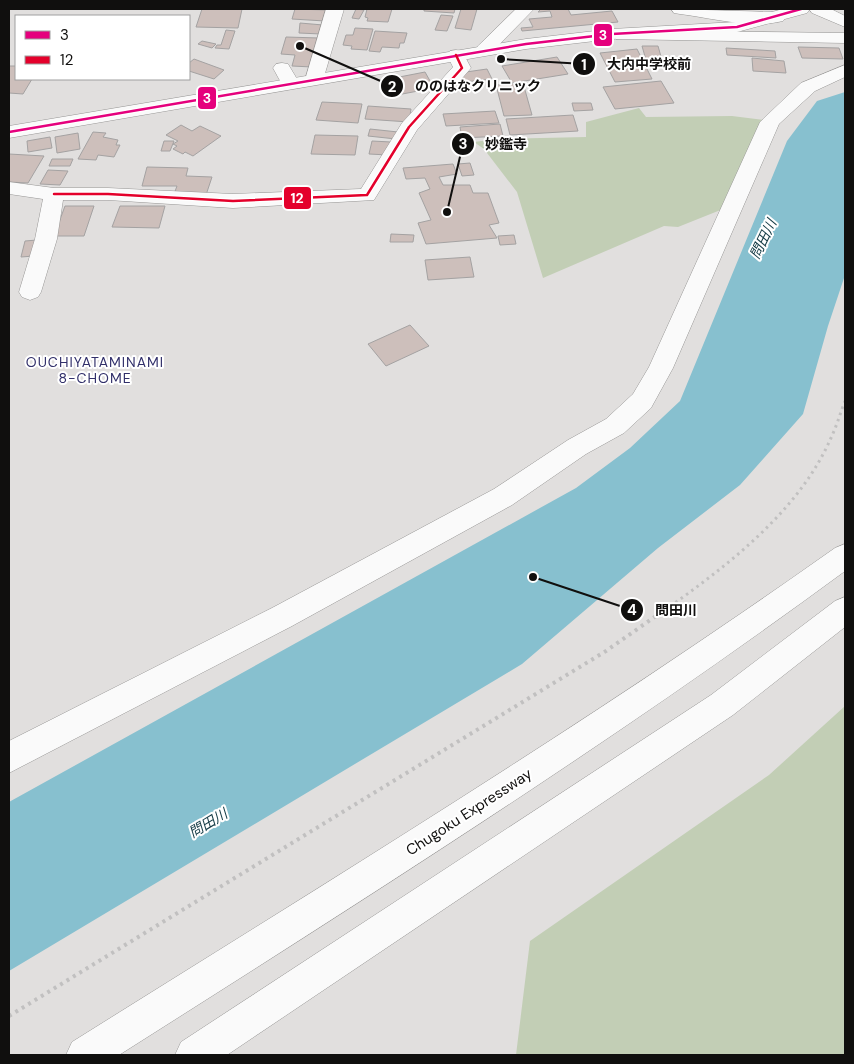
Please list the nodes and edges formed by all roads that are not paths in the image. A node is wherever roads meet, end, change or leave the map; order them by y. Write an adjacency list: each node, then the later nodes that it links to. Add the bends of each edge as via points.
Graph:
1 (336, 9): 14 (main road)
2 (525, 9): 11 (main road)
3 (681, 9): 6 (main road); 8 (main road, via 697,16 697,20 693,24)
4 (801, 9): 6 (main road)
5 (818, 9): 7 (main road)
6 (777, 17): 8 (main road, via 737,27)
7 (845, 22)
8 (663, 31): 9 (main road)
9 (612, 34): 10 (main road); 11 (main road)
10 (845, 38)
11 (484, 50): 12 (main road)
12 (456, 55): 14 (main road); 17 (main road, via 462,68 409,127 367,195 233,201)
13 (845, 70): 21 (main road, via 808,87 770,122 661,368 642,401 615,426 426,540)
14 (314, 80): 15 (main road, via 287,76)
15 (9, 132)
16 (9, 188): 17 (main road)
17 (54, 194): 18 (main road, via 46,239)
18 (30, 292)
19 (845, 556): 22 (main road, Chugoku Expressway, via 673,679 470,812)
20 (845, 610): 23 (main road, via 722,705)
21 (9, 758)
22 (85, 1055)
23 (194, 1055)

